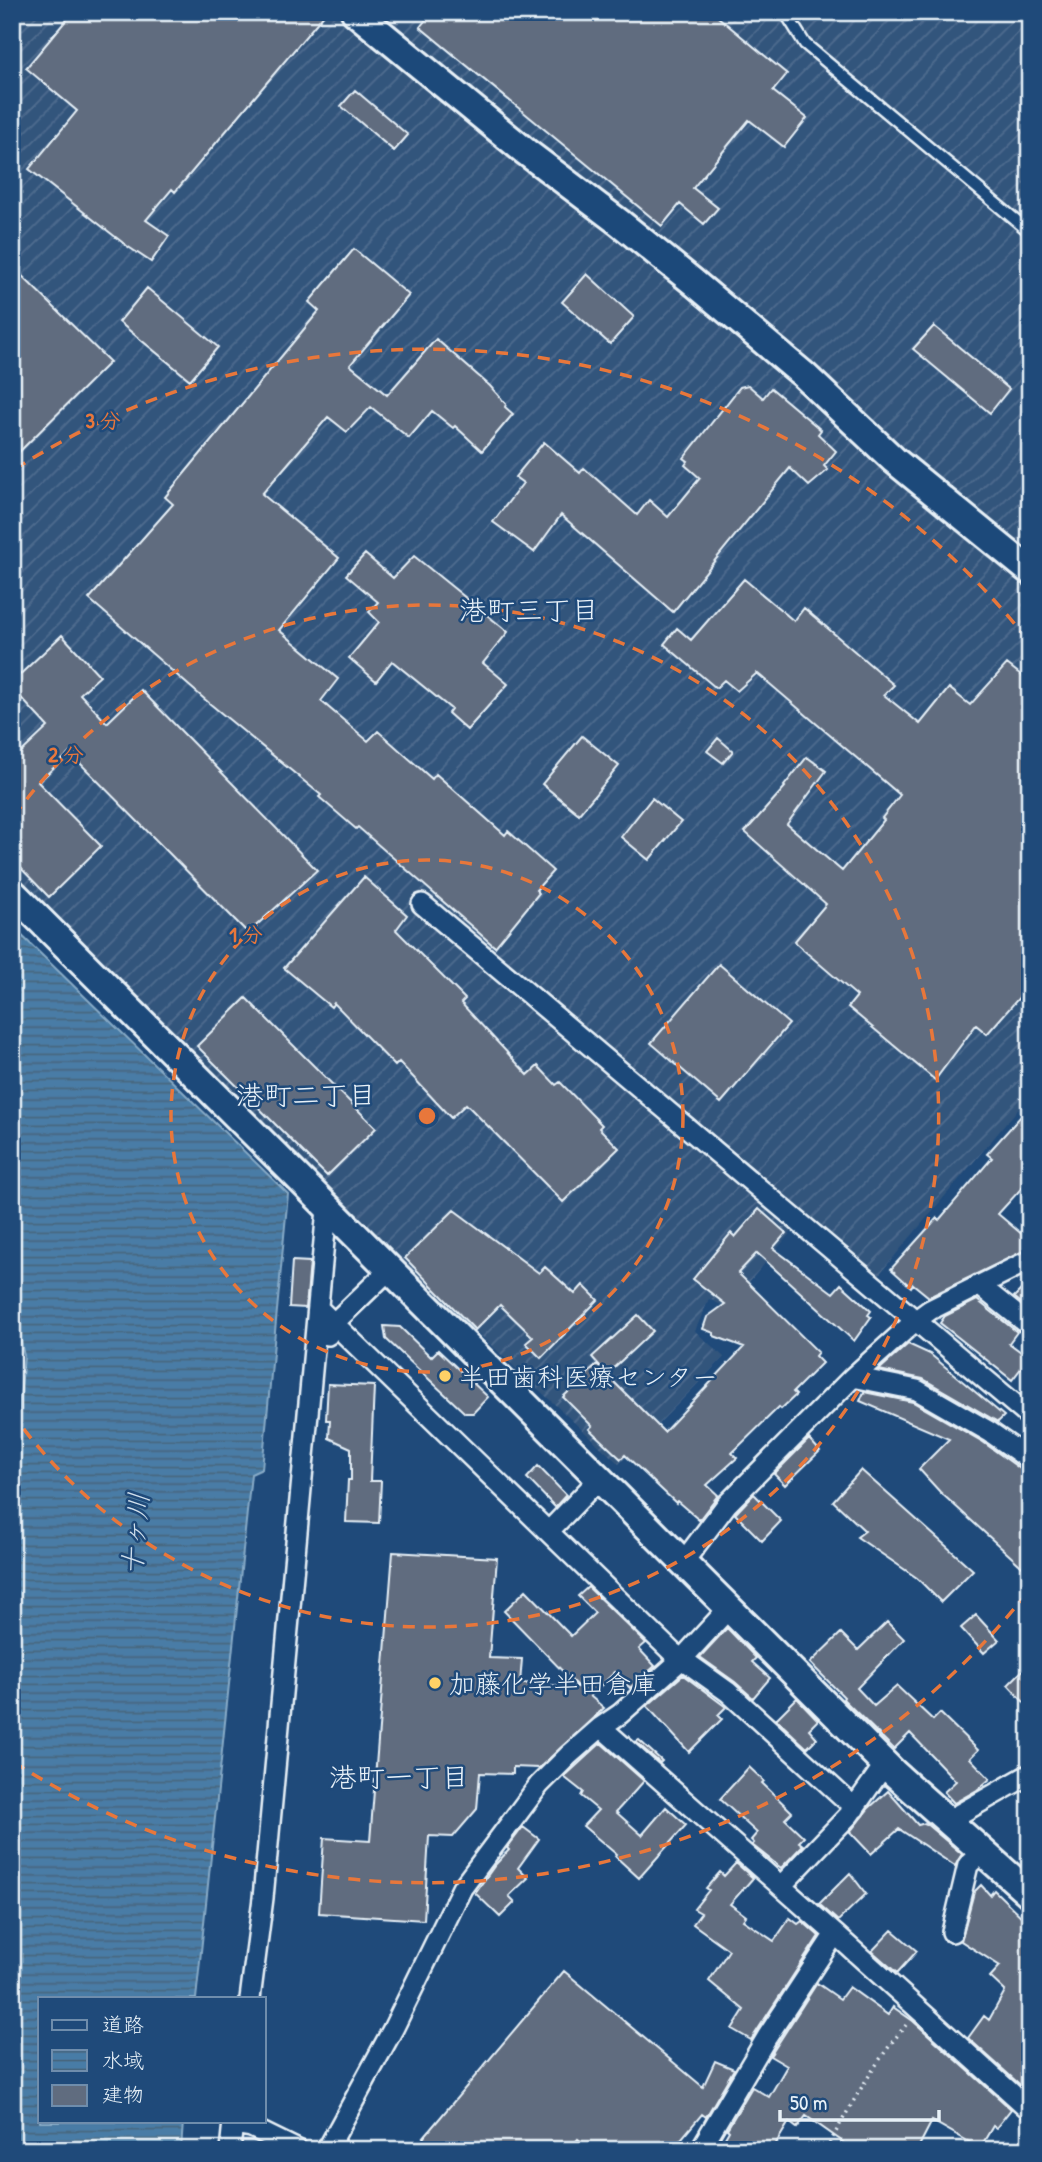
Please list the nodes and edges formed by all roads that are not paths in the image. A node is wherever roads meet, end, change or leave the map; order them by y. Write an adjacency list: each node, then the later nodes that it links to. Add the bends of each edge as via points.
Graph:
1 (355, 12): 4 (street, via 692,281 804,374 894,460)
2 (785, 12): 3 (lane, via 805,44)
3 (1030, 232)
4 (1030, 571)
5 (12, 892): 7 (street)
6 (422, 904): 12 (street)
7 (327, 1209): 9 (street); 11 (street)
8 (1030, 1260): 10 (street)
9 (389, 1270): 13 (street); 19 (street)
10 (979, 1285): 12 (street); 14 (street)
11 (319, 1308): 13 (street); 15 (street)
12 (915, 1321): 16 (street); 17 (street)
13 (334, 1323): 15 (street); 20 (street)
14 (1030, 1326)
15 (313, 1370): 34 (street)
16 (853, 1377): 18 (street, via 917,1390); 21 (street, via 727,1504)
17 (1030, 1417)
18 (1030, 1460)
19 (599, 1479): 20 (street); 21 (street)
20 (549, 1531): 23 (street)
21 (684, 1562): 22 (street)
22 (729, 1608): 23 (street); 25 (street)
23 (682, 1659): 24 (street); 27 (street, via 728,1692)
24 (601, 1727): 30 (street); 40 (street, via 539,1785 462,1888)
25 (885, 1764): 27 (street); 28 (street)
26 (1030, 1774): 28 (street)
27 (855, 1808): 30 (street)
28 (947, 1821): 29 (street)
29 (982, 1852): 31 (street); 32 (street, via 968,1865)
30 (781, 1886): 33 (street)
31 (1030, 1894)
32 (952, 1932)
33 (835, 1934): 35 (street); 41 (street)
34 (250, 1997)
35 (1030, 2110)
36 (233, 2124): 38 (street)
37 (239, 2124): 39 (street)
38 (230, 2150)
39 (298, 2150)
40 (327, 2150)
41 (700, 2150)

